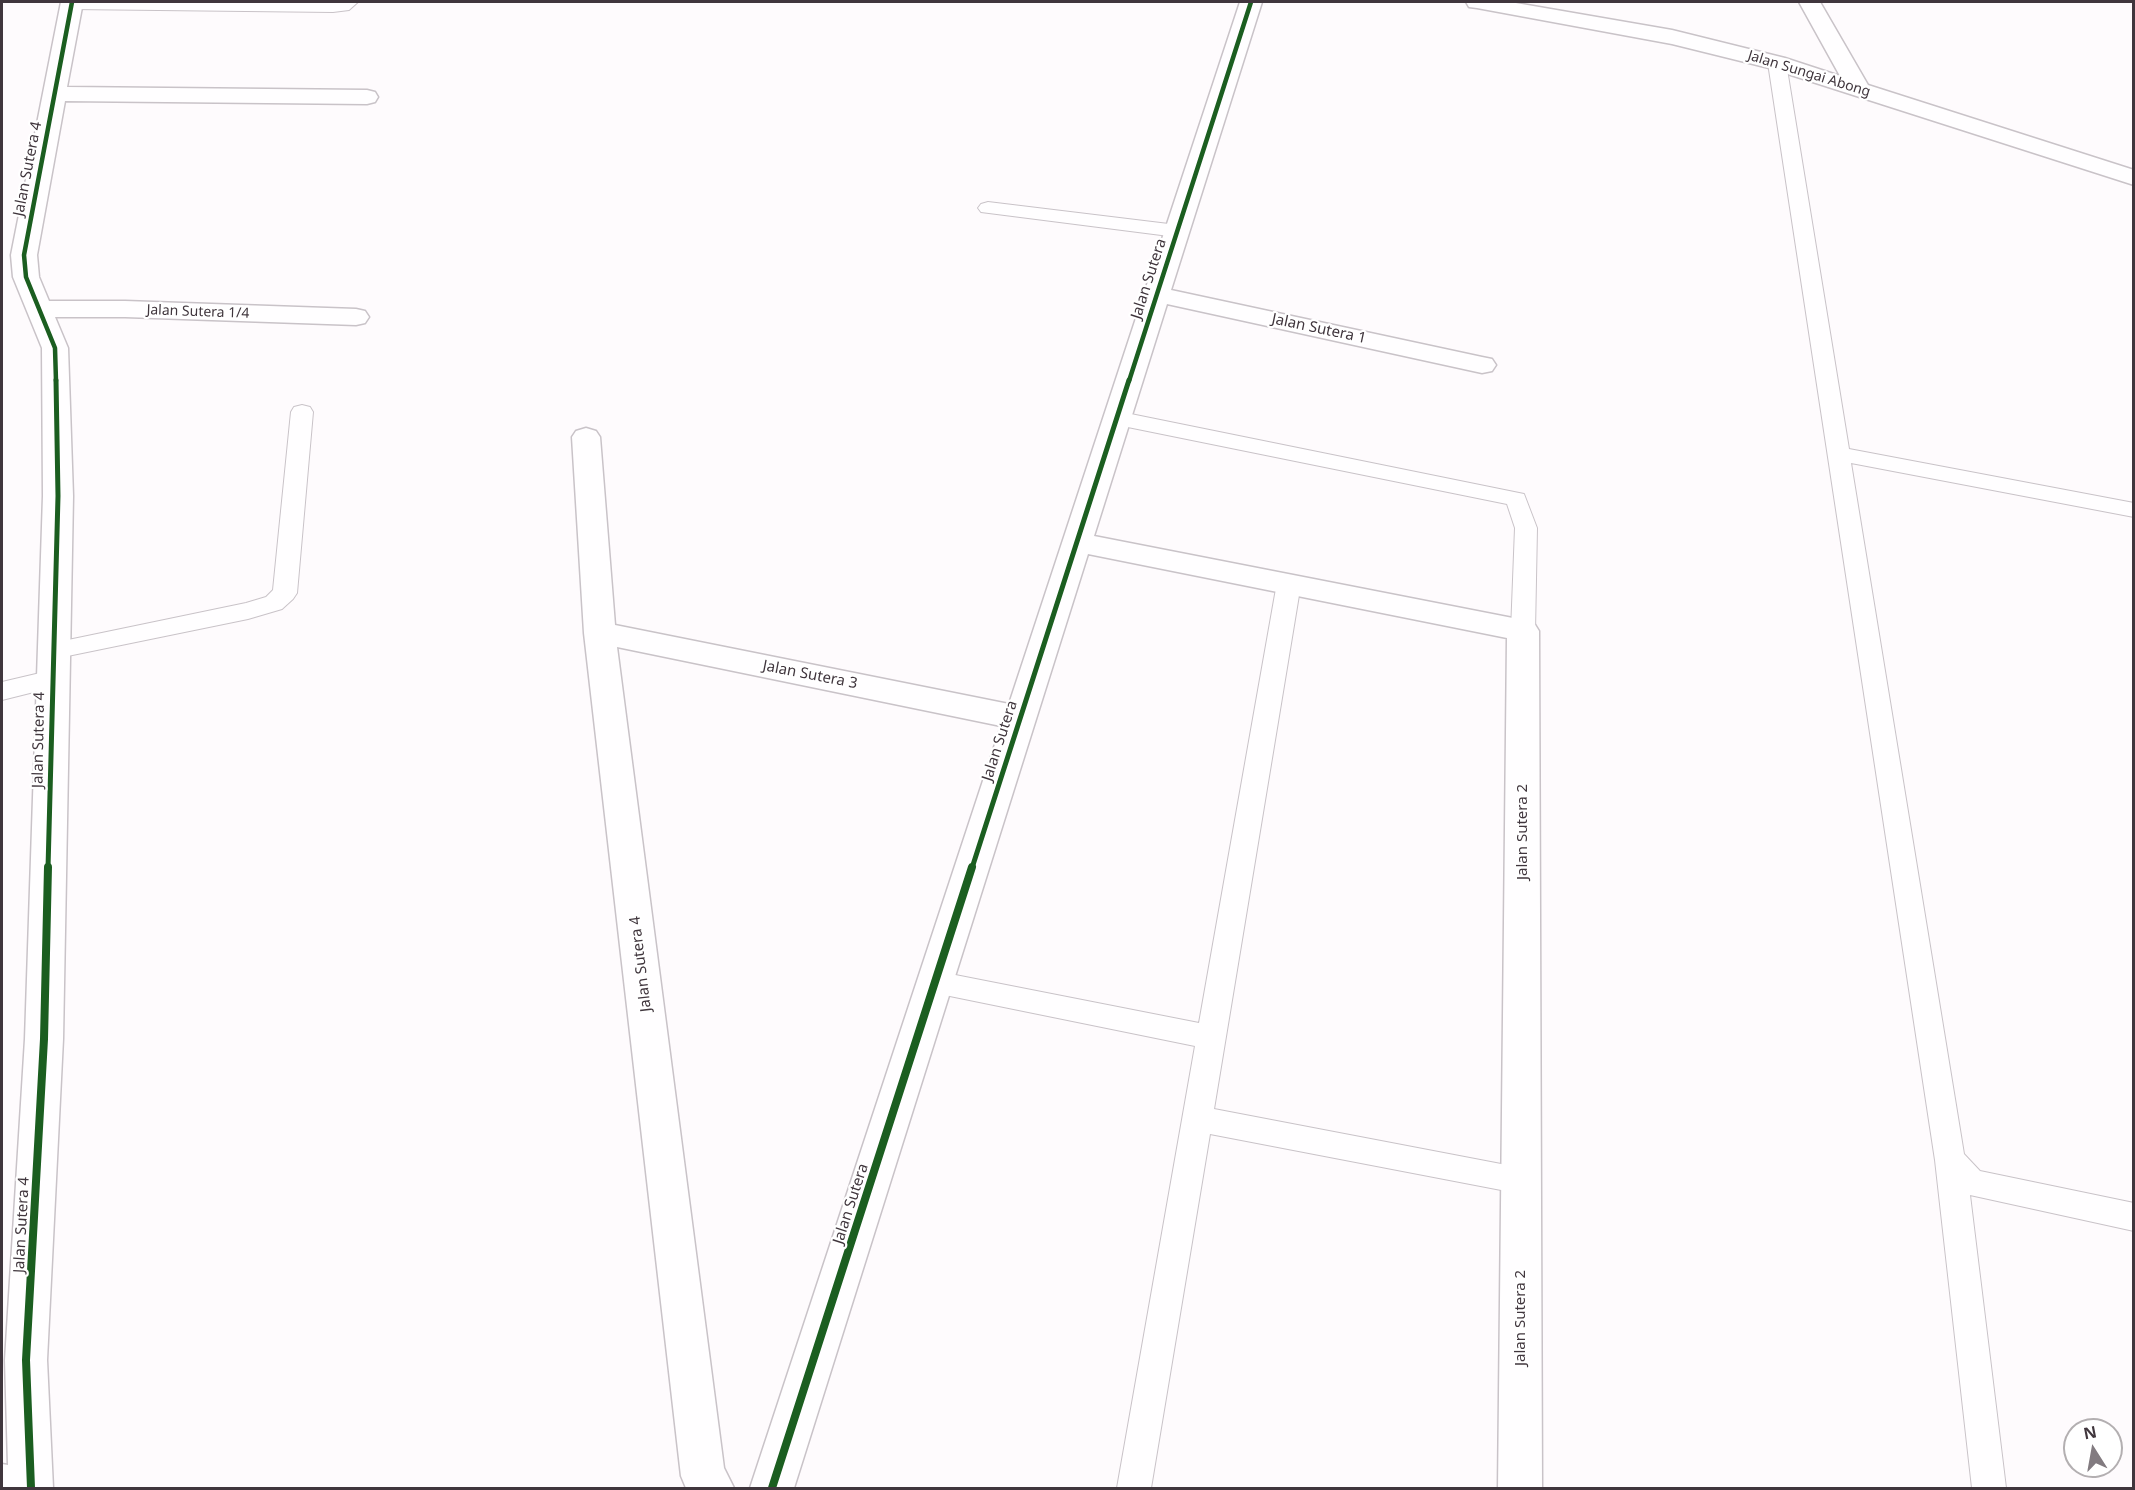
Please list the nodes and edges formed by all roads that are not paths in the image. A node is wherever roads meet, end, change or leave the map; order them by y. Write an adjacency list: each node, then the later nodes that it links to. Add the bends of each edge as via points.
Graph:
1 (350, 2): 5 (lane, via 333,7)
2 (1251, 2): 12 (street, Jalan Sutera)
3 (1477, 2): 6 (street, Jalan Sungai Abong, via 1672,37)
4 (1810, 2): 7 (street)
5 (72, 3): 8 (street, Jalan Sutera 4)
6 (1777, 63): 7 (street, Jalan Sungai Abong); 20 (lane)
7 (1859, 89): 10 (street, Jalan Sungai Abong)
8 (55, 94): 9 (street); 14 (street, Jalan Sutera 4, via 24,255 26,276)
9 (367, 97)
10 (2133, 178)
11 (988, 208): 12 (lane)
12 (1177, 231): 13 (street, Jalan Sutera)
13 (1156, 294): 16 (street, Jalan Sutera 1); 18 (street, Jalan Sutera)
14 (40, 309): 15 (street, Jalan Sutera 1/4); 26 (street, Jalan Sutera 4, via 55,348 58,496)
15 (356, 317)
16 (1482, 365)
17 (302, 412): 26 (lane, via 285,592 274,603)
18 (1116, 418): 22 (street, Jalan Sutera); 24 (lane, via 1515,499 1526,528)
19 (586, 437): 25 (street, Jalan Sutera 4)
20 (1839, 454): 21 (lane); 32 (lane)
21 (2133, 510)
22 (1077, 542): 23 (street); 28 (street, Jalan Sutera)
23 (1289, 583): 24 (street); 30 (lane)
24 (1523, 631): 33 (street, Jalan Sutera 2)
25 (600, 633): 28 (street, Jalan Sutera 3); 38 (street, Jalan Sutera 4, via 703,1476)
26 (53, 665): 27 (lane); 37 (street, Jalan Sutera 4, via 44,1039 26,1360)
27 (2, 691)
28 (1020, 717): 29 (street, Jalan Sutera)
29 (935, 982): 30 (lane); 39 (street, Jalan Sutera)
30 (1210, 1037): 31 (lane)
31 (1197, 1119): 33 (lane); 40 (lane)
32 (1950, 1160): 34 (lane, via 1971,1182); 42 (lane)
33 (1522, 1181): 41 (street, Jalan Sutera 2)
34 (2133, 1217)
35 (2, 1485): 36 (street)
36 (14, 1488)
37 (31, 1488)
38 (712, 1488)
39 (772, 1488)
40 (1134, 1488)
41 (1520, 1488)
42 (1989, 1488)

